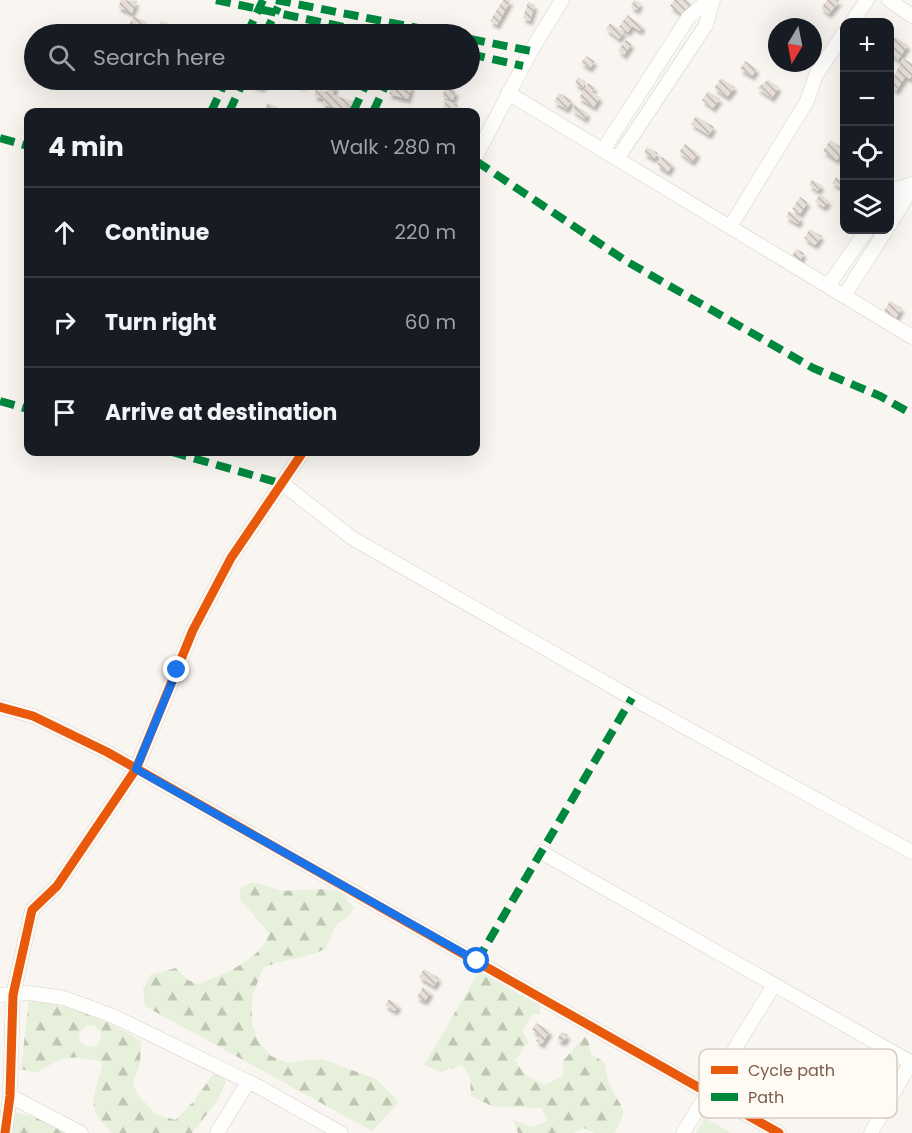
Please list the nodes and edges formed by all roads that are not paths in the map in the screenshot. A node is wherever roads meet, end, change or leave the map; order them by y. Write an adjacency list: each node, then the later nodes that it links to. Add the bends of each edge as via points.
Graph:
1 (562, 0): 9 (street)
2 (708, 0): 11 (street, via 688,18)
3 (713, 0): 12 (street, via 706,25)
4 (867, 0): 7 (street)
5 (889, 0): 6 (street)
6 (912, 16)
7 (855, 18)
8 (840, 39): 16 (street)
9 (508, 93): 10 (street); 11 (street)
10 (480, 148)
11 (603, 150): 12 (street)
12 (617, 159): 16 (street)
13 (912, 186): 14 (street); 15 (street)
14 (894, 192)
15 (894, 217)
16 (730, 227): 19 (street)
17 (864, 234): 19 (street)
18 (883, 234): 20 (street)
19 (828, 286): 20 (street)
20 (844, 296): 21 (street)
21 (912, 337)
22 (300, 456): 23 (street)
23 (283, 484): 25 (street, via 231,558 193,630); 27 (street, via 352,538 632,699)
24 (0, 708): 25 (street, via 33,716)
25 (136, 769): 29 (street, via 57,886 32,910); 35 (street)
26 (541, 852): 28 (street)
27 (912, 852)
28 (774, 985): 30 (street); 31 (street)
29 (6, 995): 34 (street, via 29,993 64,998 113,1016); 37 (street)
30 (735, 1049)
31 (886, 1049)
32 (897, 1055): 33 (street)
33 (911, 1063): 36 (street)
34 (248, 1082): 43 (street); 44 (street)
35 (699, 1088)
36 (897, 1088)
37 (10, 1096): 41 (street); 42 (street)
38 (699, 1107): 45 (street)
39 (752, 1118): 46 (street)
40 (880, 1118): 47 (street)
41 (5, 1133)
42 (81, 1133)
43 (217, 1133)
44 (341, 1133)
45 (683, 1133)
46 (779, 1133)
47 (872, 1133)

